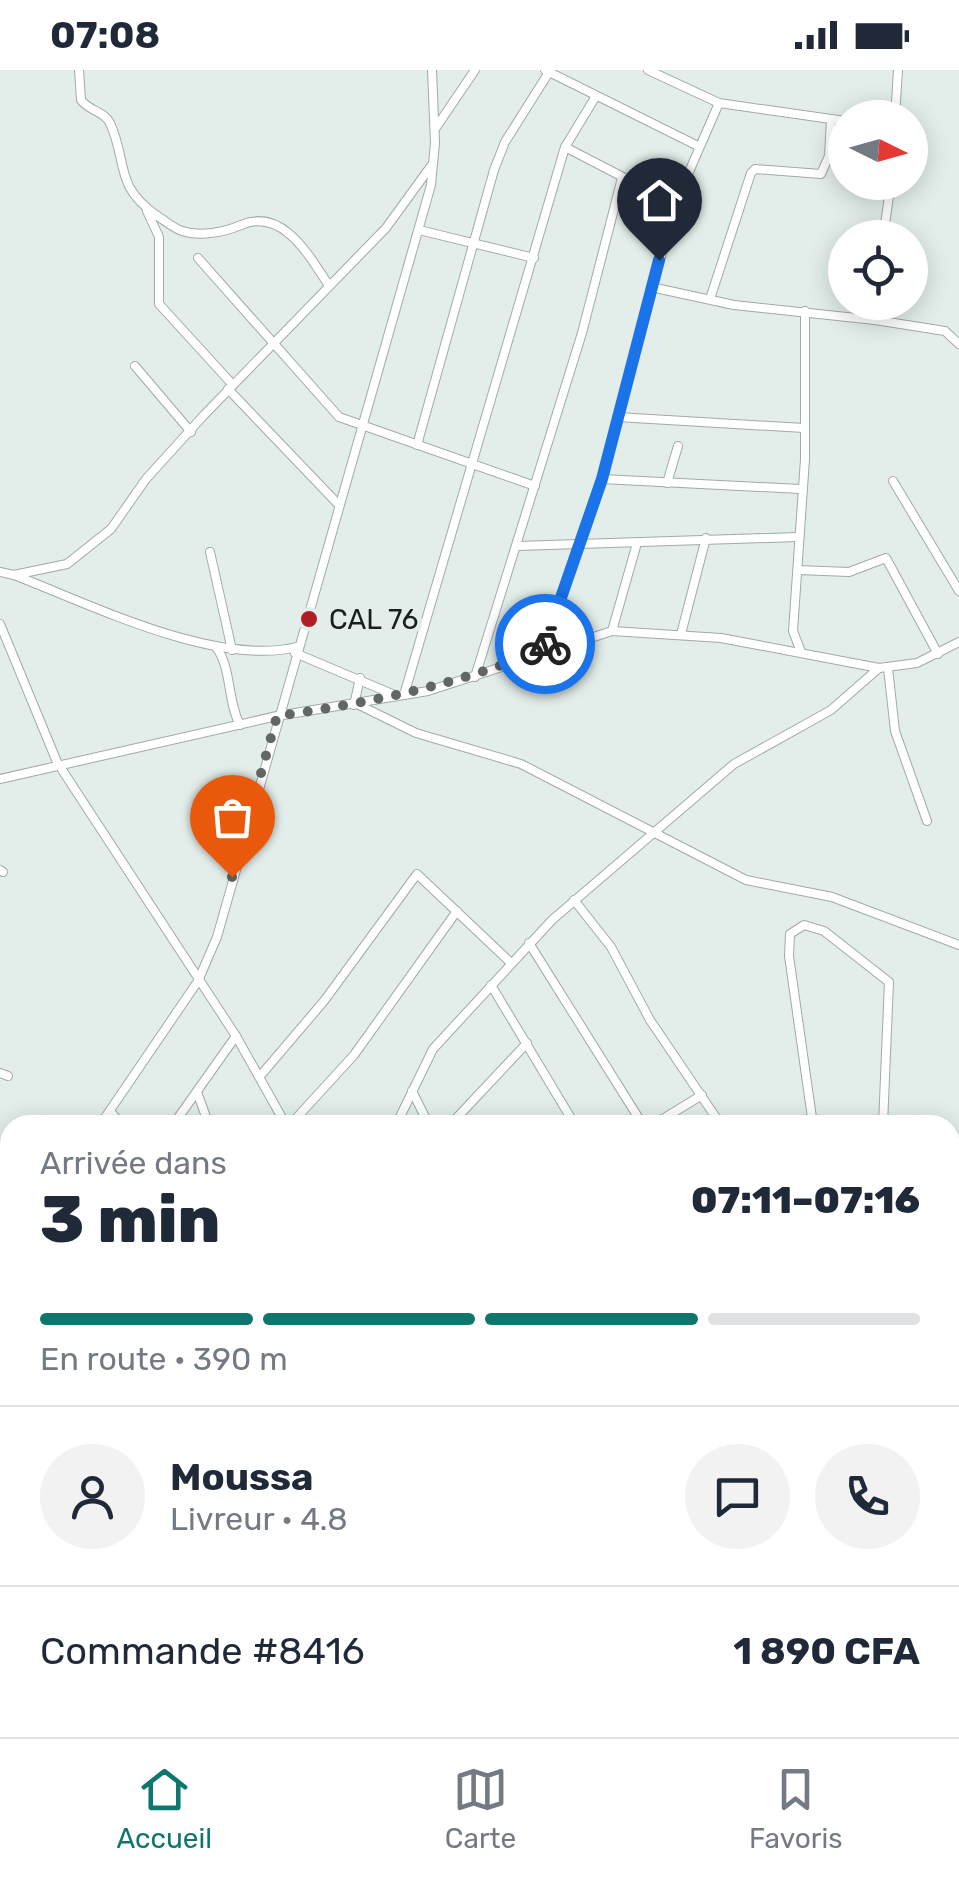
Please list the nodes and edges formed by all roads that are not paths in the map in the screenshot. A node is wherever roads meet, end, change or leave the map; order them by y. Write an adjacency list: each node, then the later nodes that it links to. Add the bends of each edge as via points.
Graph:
1 (79, 70): 20 (street, via 82,100 110,122 130,192)
2 (432, 70): 13 (street)
3 (475, 70): 13 (street)
4 (648, 70): 8 (street)
5 (898, 70): 10 (street)
6 (547, 71): 9 (street); 22 (street, via 505,142)
7 (683, 73): 8 (street)
8 (678, 83): 11 (street)
9 (596, 96): 14 (street); 15 (street)
10 (896, 100)
11 (719, 103): 12 (street); 14 (street)
12 (828, 119)
13 (435, 129): 17 (street)
14 (698, 146): 19 (street)
15 (565, 147): 18 (street); 24 (street)
16 (828, 156): 27 (street, via 821,174 750,173)
17 (434, 162): 21 (street); 25 (street, via 386,228)
18 (622, 178): 19 (street); 45 (street)
19 (675, 204): 26 (street)
20 (146, 208): 25 (street, via 187,232 275,224 294,237); 34 (street, via 159,237 159,304)
21 (419, 230): 22 (street); 36 (street)
22 (473, 243): 24 (street); 39 (street)
23 (198, 258): 31 (street)
24 (534, 258): 41 (street)
25 (328, 284): 31 (street)
26 (651, 287): 27 (street); 35 (street)
27 (710, 300): 28 (street)
28 (805, 311): 29 (street); 37 (street)
29 (828, 314)
30 (876, 320): 32 (street, via 945,332)
31 (275, 344): 34 (street); 36 (street, via 339,416)
32 (959, 344)
33 (135, 366): 38 (street)
34 (230, 387): 38 (street); 47 (street)
35 (617, 417): 37 (street); 42 (street)
36 (359, 426): 39 (street); 47 (street)
37 (804, 428): 46 (street)
38 (190, 432): 56 (street, via 80,557)
39 (417, 445): 41 (street)
40 (678, 446): 44 (street)
41 (474, 463): 45 (street); 73 (street)
42 (602, 479): 44 (street); 50 (street)
43 (894, 481): 57 (street)
44 (666, 483): 46 (street)
45 (535, 486): 52 (street)
46 (800, 489): 49 (street)
47 (337, 503): 66 (street)
48 (706, 538): 49 (street); 51 (street); 61 (street)
49 (798, 538): 54 (street)
50 (581, 542): 51 (street); 52 (street); 67 (street)
51 (636, 543): 59 (street)
52 (517, 546): 71 (street)
53 (210, 552): 65 (street)
54 (798, 570): 60 (street); 69 (street, via 849,572 886,558)
55 (0, 572): 56 (street)
56 (14, 575): 63 (street)
57 (959, 591)
58 (0, 624): 77 (street)
59 (612, 631): 61 (street); 67 (street)
60 (793, 631): 64 (street); 68 (street)
61 (681, 634): 64 (street)
62 (959, 642): 69 (street)
63 (216, 647): 65 (street); 76 (street)
64 (783, 649): 68 (street)
65 (232, 650): 66 (street)
66 (296, 650): 72 (street); 75 (street)
67 (542, 650): 71 (street)
68 (801, 652): 70 (street)
69 (938, 654): 70 (street)
70 (884, 668): 80 (street, via 895,730); 81 (street, via 845,700 734,764)
71 (476, 677): 73 (street)
72 (360, 678): 73 (street); 74 (street)
73 (401, 696): 74 (street)
74 (356, 705): 75 (street); 79 (street, via 416,732 521,764)
75 (277, 716): 76 (street); 88 (street, via 217,937)
76 (240, 725): 77 (street)
77 (57, 762): 78 (street); 88 (street)
78 (0, 779)
79 (632, 820): 81 (street); 82 (street)
80 (927, 820)
81 (653, 830): 82 (street); 86 (street, via 746,880 832,897)
82 (639, 842): 83 (street)
83 (574, 900): 85 (street); 95 (street, via 601,932)
84 (456, 912): 87 (street); 92 (street, via 418,874 324,1002); 102 (street, via 374,1030)
85 (529, 943): 87 (street); 107 (street)
86 (959, 945)
87 (510, 962): 89 (street)
88 (198, 981): 90 (street); 96 (street)
89 (491, 984): 91 (street); 93 (street, via 433,1048)
90 (236, 1036): 92 (street); 94 (street)
91 (527, 1044): 105 (street); 106 (street)
92 (260, 1075): 101 (street)
93 (412, 1091): 103 (street); 104 (street)
94 (197, 1092): 99 (street); 100 (street)
95 (702, 1095): 108 (street); 109 (street)
96 (110, 1111): 97 (street); 98 (street)
97 (107, 1115)
98 (113, 1115)
99 (180, 1115)
100 (205, 1115)
101 (282, 1115)
102 (297, 1115)
103 (402, 1115)
104 (424, 1115)
105 (460, 1115)
106 (569, 1115)
107 (636, 1115)
108 (669, 1115)
109 (715, 1115)
110 (811, 1115): 111 (street, via 789,956 790,934 804,926 824,931 889,982)
111 (883, 1115)

